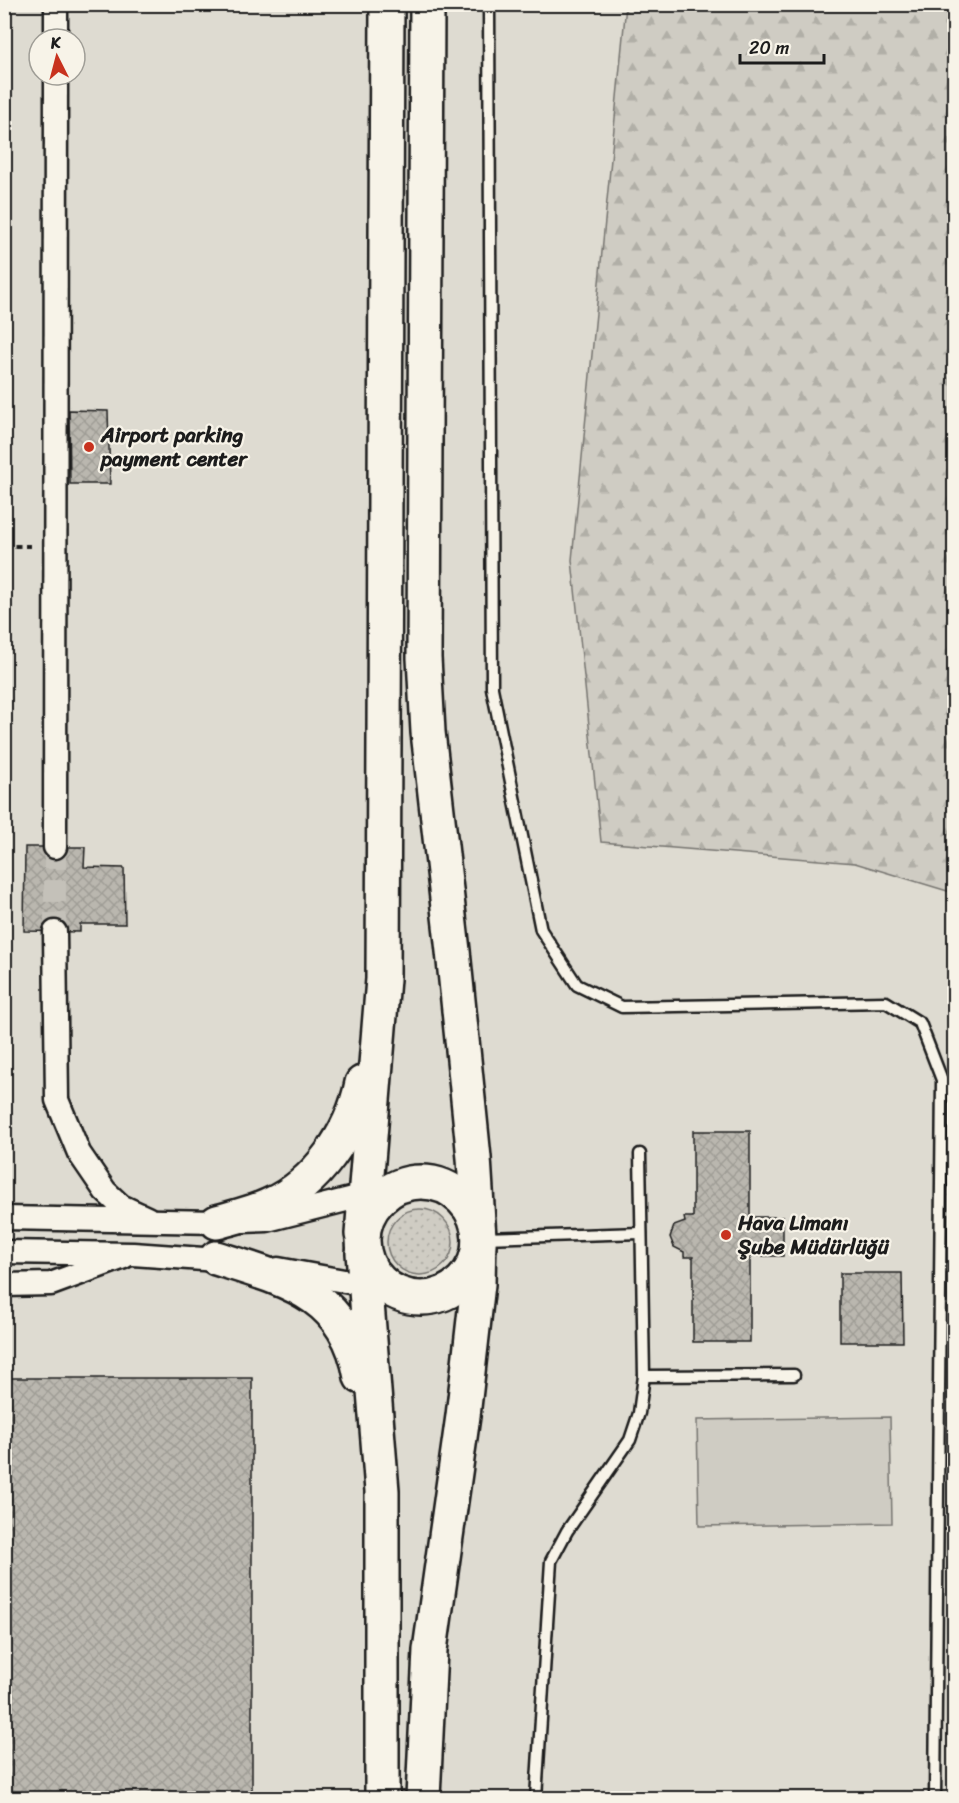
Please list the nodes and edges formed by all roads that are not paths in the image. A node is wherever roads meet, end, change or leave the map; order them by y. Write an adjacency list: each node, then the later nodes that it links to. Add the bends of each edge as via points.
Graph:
1 (56, 4): 5 (street)
2 (387, 4): 9 (main road)
3 (428, 4): 17 (main road, via 424,658 428,732 465,1066)
4 (489, 4): 29 (lane, via 492,688 541,930 577,985 622,1007 886,1002 920,1023 942,1080)
5 (56, 27)
6 (56, 87): 7 (street)
7 (55, 847)
8 (55, 932): 14 (street, via 57,1100 79,1153 105,1191 121,1206)
9 (383, 979): 12 (main road); 15 (main road, via 361,1091 351,1120 333,1152 315,1174 289,1194 270,1205)
10 (640, 1154): 16 (lane)
11 (397, 1187): 12 (street); 17 (main road, via 434,1184 452,1191 466,1203); 20 (main road, via 380,1198 368,1215)
12 (365, 1196): 15 (street, via 267,1220); 20 (main road)
13 (4, 1218): 14 (street)
14 (154, 1221): 15 (street)
15 (217, 1222)
16 (641, 1233): 17 (lane); 24 (lane)
17 (479, 1238): 20 (main road, via 477,1256 456,1287 422,1299 402,1296 385,1286 371,1272); 27 (main road, via 478,1284 463,1416 430,1650)
18 (4, 1252): 19 (street)
19 (133, 1254): 21 (street); 22 (street, via 51,1284)
20 (364, 1257): 21 (street); 25 (main road)
21 (216, 1258): 25 (main road, via 287,1280 309,1292 337,1320 360,1367)
22 (4, 1286)
23 (794, 1375): 24 (lane)
24 (644, 1376): 28 (lane, via 639,1413 630,1440 567,1531 551,1561)
25 (382, 1491): 26 (main road)
26 (382, 1798)
27 (423, 1798)
28 (536, 1798)
29 (935, 1798)

